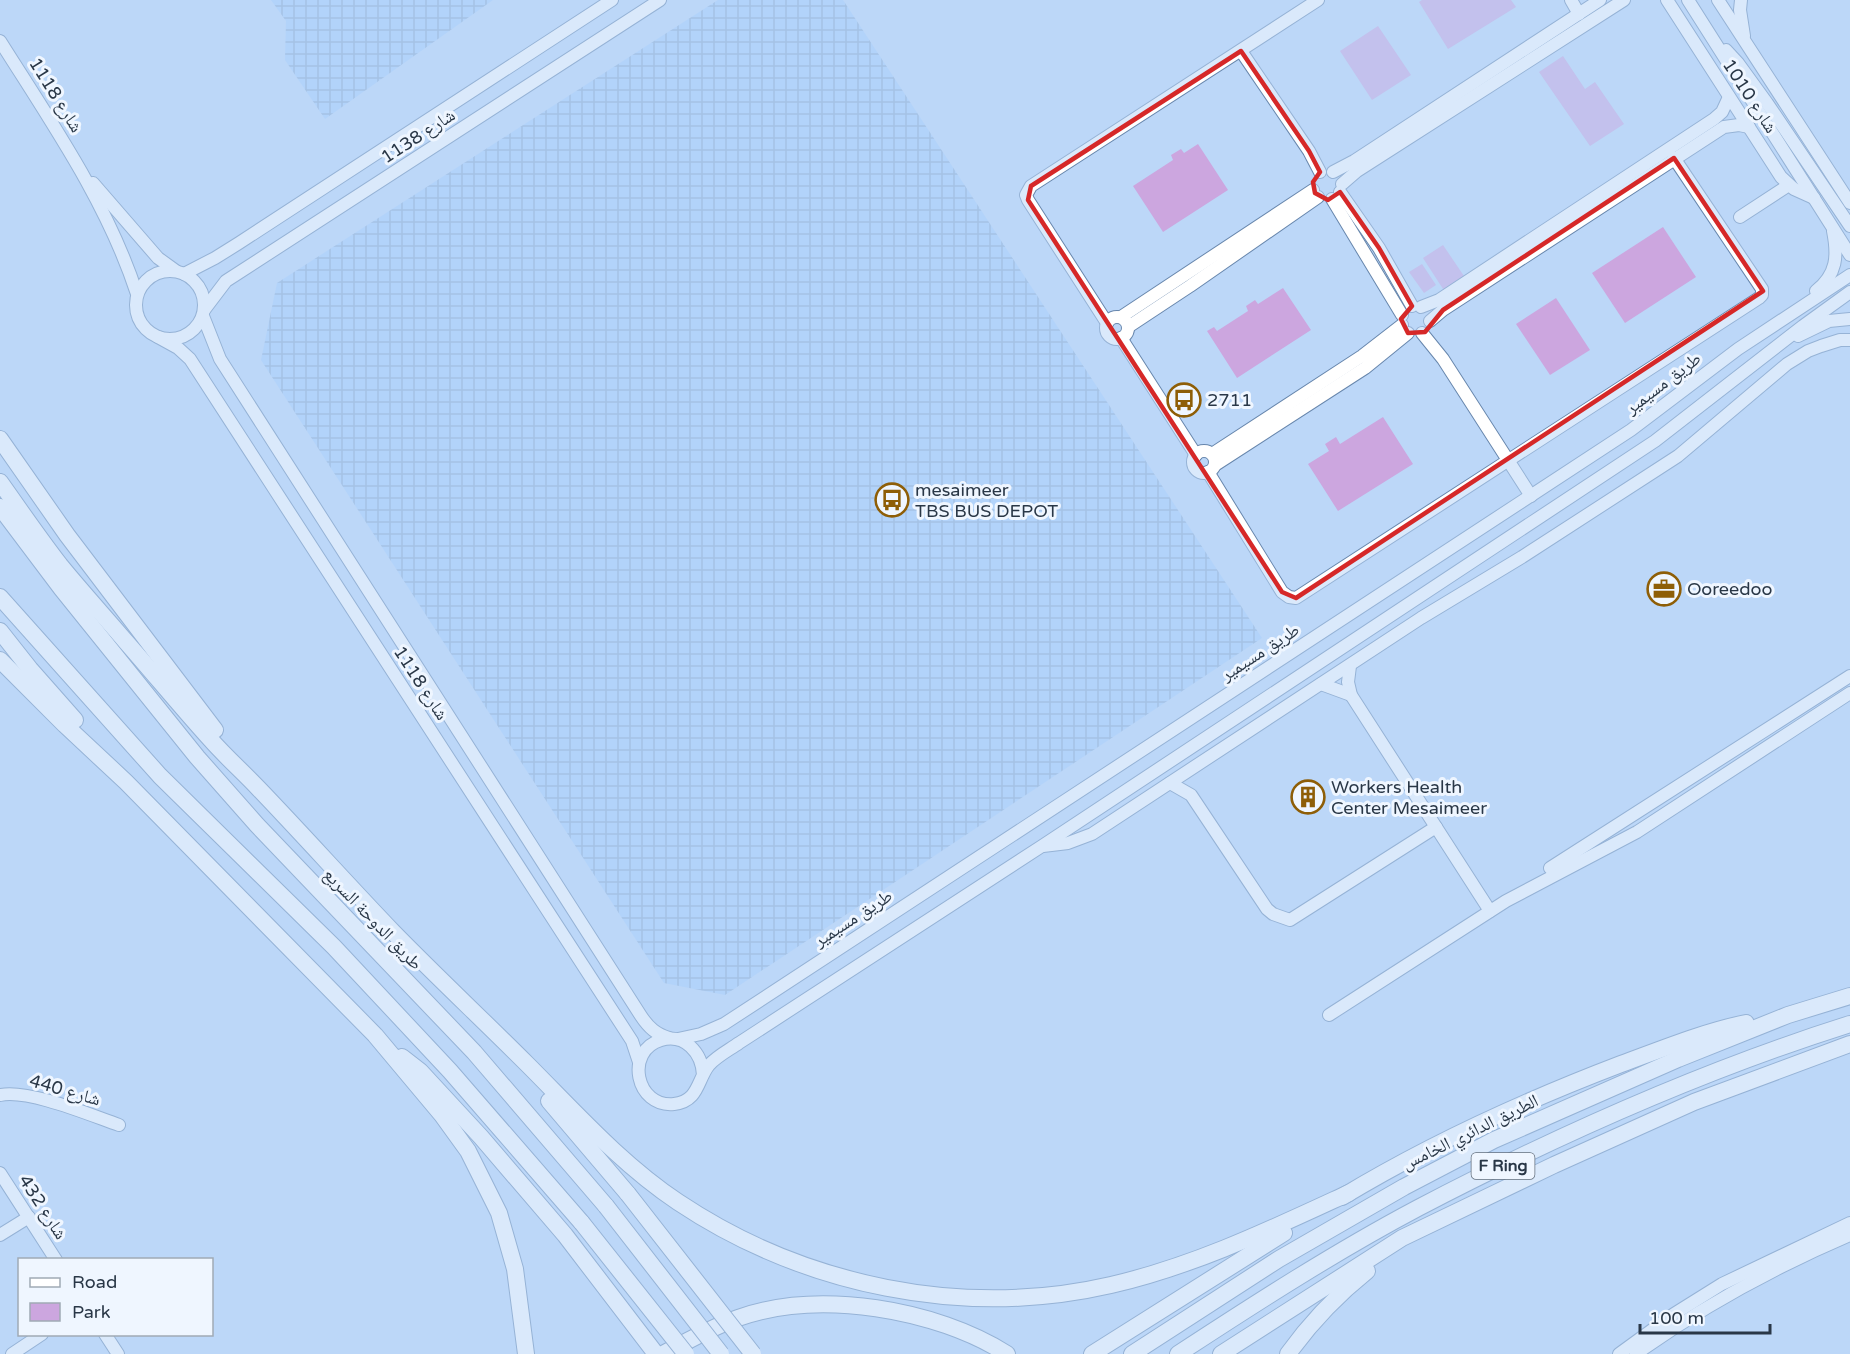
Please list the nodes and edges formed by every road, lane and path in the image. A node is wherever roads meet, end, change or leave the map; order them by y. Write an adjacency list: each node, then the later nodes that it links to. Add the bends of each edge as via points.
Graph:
1 (612, 0): 32 (street, شارع 1138, via 239,243)
2 (660, 0): 36 (street, شارع 1138, via 226,281)
3 (1318, 0): 15 (street)
4 (1571, 0): 11 (street)
5 (1600, 0): 11 (street)
6 (1624, 0): 24 (street, via 1357,171)
7 (1667, 0): 16 (street, شارع 1010)
8 (1688, 0): 12 (street, شارع 1010)
9 (1718, 0): 13 (street, شارع 1010)
10 (1742, 0): 13 (street)
11 (1579, 14): 22 (street)
12 (1713, 40): 26 (street, شارع 1010); 30 (street, via 1738,63)
13 (1745, 40): 27 (street, شارع 1010)
14 (0, 41): 20 (street, شارع 1118)
15 (1241, 51): 21 (street); 41 (street, via 1031,186 1026,195)
16 (1729, 96): 17 (street); 18 (street, شارع 1010)
17 (1717, 125): 18 (street); 19 (street); 37 (street)
18 (1749, 127): 23 (street, شارع 1010)
19 (1674, 158): 39 (street); 50 (street, via 1762,289 1762,295)
20 (81, 169): 32 (street, شارع 1118, via 158,258); 35 (street, شارع 1118)
21 (1320, 172): 22 (street); 25 (street, via 1314,178)
22 (1333, 172): 24 (street, via 1337,174)
23 (1789, 185): 26 (street, شارع 1010); 28 (street)
24 (1338, 192): 25 (street, via 1325,200); 37 (street)
25 (1315, 193): 40 (street)
26 (1814, 198): 29 (street, شارع 1010)
27 (1849, 201)
28 (1740, 217)
29 (1832, 224): 31 (street, شارع 1010); 46 (street, via 1836,264 1831,274 1813,293 1759,326)
30 (1850, 226)
31 (1850, 255)
32 (180, 272): 35 (street, via 166,271 148,278); 36 (street, via 200,289)
33 (1850, 275): 46 (street, طريق مسيمير)
34 (1850, 292): 47 (street)
35 (137, 294): 43 (street, via 136,315 148,332)
36 (203, 313): 43 (street, via 187,335); 82 (street, شارع 1118, via 219,359 634,1006 648,1027 658,1035)
37 (1409, 317): 39 (street, via 1428,312); 42 (street, via 1416,335); 51 (street, via 1365,368)
38 (1850, 319): 47 (street, via 1829,321)
39 (1431, 321): 42 (street)
40 (1125, 322): 41 (street, via 1112,318); 44 (street, via 1127,333)
41 (1107, 323): 44 (street, via 1110,337)
42 (1422, 333): 50 (street)
43 (158, 337): 84 (street, شارع 1118, via 190,359 632,1041)
44 (1121, 338): 49 (street)
45 (1850, 340): 56 (street, via 1821,346 1794,360 1678,456)
46 (1738, 349): 53 (street, طريق مسيمير, via 1631,430)
47 (1773, 349): 57 (street, via 1655,441)
48 (0, 439): 70 (highway, via 67,535)
49 (1196, 455): 51 (street, via 1204,451); 51 (street, via 1193,462 1201,472)
50 (1507, 460): 51 (street, via 1296,598 1282,592); 53 (street)
51 (1212, 464)
52 (0, 482): 70 (highway, via 60,565 213,743)
53 (1531, 496): 82 (street, طريق مسيمير, via 724,1024)
54 (0, 507): 106 (highway, طريق الدوحة السريع, bridge, via 129,675 220,783 474,1052 606,1206)
55 (0, 597): 105 (highway, bridge, via 160,776 334,947 450,1071 582,1223)
56 (1421, 618): 57 (street); 60 (street)
57 (1378, 625): 61 (street)
58 (0, 631): 68 (highway)
59 (0, 660): 68 (highway)
60 (1350, 666): 63 (street); 65 (street)
61 (1305, 673): 66 (street); 73 (street)
62 (1850, 676): 74 (street)
63 (1321, 684): 65 (street); 66 (street)
64 (1850, 693): 74 (street, via 1637,832)
65 (1351, 695): 72 (street)
66 (1287, 706): 67 (street)
67 (1190, 770): 69 (street); 71 (street)
68 (126, 782): 81 (highway)
69 (1170, 783): 71 (street); 73 (street, via 1084,838)
70 (256, 786): 77 (highway, via 328,865)
71 (1191, 795): 72 (street, via 1267,909 1290,920)
72 (1436, 827): 75 (street)
73 (1042, 846): 85 (street, via 739,1043 710,1064)
74 (1506, 901): 75 (street)
75 (1490, 911): 78 (street)
76 (1850, 996): 79 (highway, الطريق الدائري الخامس / F Ring)
77 (467, 1004): 89 (highway, via 623,1158 677,1202 755,1246 799,1265 872,1286 958,1297 1030,1297 1088,1290 1167,1270 1242,1242); 107 (highway, bridge, via 628,1194)
78 (1329, 1015)
79 (1788, 1015): 89 (highway, via 1704,1033 1560,1087 1431,1147); 110 (highway, الطريق الدائري الخامس / F Ring, via 1484,1145 1279,1259)
80 (1850, 1024): 111 (highway, F Ring, via 1795,1041 1592,1122 1416,1209 1291,1281)
81 (375, 1035): 96 (highway, via 468,1151 499,1213 515,1269); 103 (highway, via 420,1071 481,1137 566,1235)
82 (674, 1039): 84 (street, via 650,1045); 85 (street, via 694,1049 700,1057)
83 (1850, 1044): 90 (highway, via 1694,1102)
84 (639, 1062): 85 (street, via 637,1072 645,1092 663,1103 685,1101 700,1085)
85 (703, 1075)
86 (0, 1095): 87 (street, شارع 440, via 46,1100)
87 (119, 1125)
88 (0, 1173): 91 (street, شارع 432)
89 (1349, 1193): 109 (highway)
90 (1467, 1207): 112 (highway, via 1402,1238); 113 (highway, via 1351,1284)
91 (29, 1217): 93 (street); 95 (street, شارع 432)
92 (1850, 1223): 114 (street, via 1722,1284)
93 (0, 1235)
94 (1850, 1235): 115 (street, via 1738,1289)
95 (55, 1258)
96 (524, 1334): 101 (highway); 102 (highway)
97 (40, 1336): 99 (street)
98 (106, 1336): 100 (street)
99 (12, 1354)
100 (118, 1354)
101 (521, 1354)
102 (526, 1354)
103 (656, 1354)
104 (663, 1354): 108 (highway, via 748,1315 803,1306 862,1306 930,1320)
105 (686, 1354)
106 (721, 1354)
107 (753, 1354)
108 (1007, 1354)
109 (1092, 1354)
110 (1132, 1354)
111 (1178, 1354)
112 (1221, 1354)
113 (1288, 1354)
114 (1619, 1354)
115 (1636, 1354)

